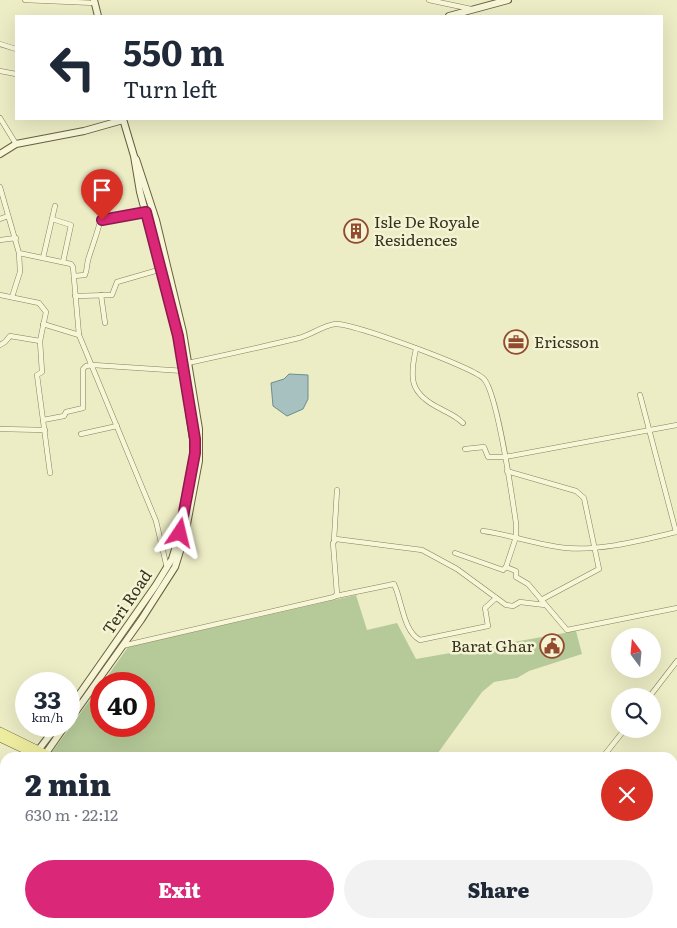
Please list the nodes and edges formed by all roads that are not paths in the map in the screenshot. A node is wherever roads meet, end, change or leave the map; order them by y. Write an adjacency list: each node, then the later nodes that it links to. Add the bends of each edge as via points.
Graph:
1 (25, 0): 4 (street)
2 (429, 0): 5 (street)
3 (508, 0): 5 (street)
4 (95, 1): 6 (street)
5 (474, 10): 7 (street)
6 (98, 15)
7 (453, 15)
8 (0, 44): 9 (street)
9 (15, 48)
10 (0, 71): 11 (street)
11 (15, 74)
12 (0, 118): 15 (street)
13 (120, 120): 15 (street, via 84,131)
14 (123, 120): 17 (street, Teri Road)
15 (16, 144): 16 (street)
16 (0, 154)
17 (134, 156): 21 (street, Teri Road); 31 (street, via 142,172)
18 (103, 181): 25 (street)
19 (0, 188): 22 (street)
20 (55, 206): 24 (street)
21 (146, 212): 25 (street); 32 (street, Teri Road)
22 (8, 216): 23 (street); 26 (street)
23 (0, 218)
24 (52, 219): 29 (street); 30 (street, via 71,224)
25 (102, 220): 33 (street, via 86,274)
26 (16, 238): 27 (street); 28 (street)
27 (0, 240)
28 (19, 253): 29 (street); 37 (street, via 20,272)
29 (43, 258): 30 (street)
30 (63, 262): 33 (street, via 73,266)
31 (168, 268): 32 (street); 44 (street)
32 (160, 270): 35 (street, via 117,282 114,294); 46 (street, Teri Road)
33 (74, 276): 36 (street)
34 (0, 295): 37 (street)
35 (101, 295): 36 (street); 38 (street)
36 (75, 296): 40 (street)
37 (12, 297): 39 (street, via 40,304 46,312)
38 (105, 323)
39 (44, 324): 40 (street); 41 (street)
40 (79, 334): 45 (street)
41 (40, 341): 42 (street, via 12,336); 49 (street, via 42,372 37,375)
42 (0, 345)
43 (416, 349): 44 (street, via 339,324 302,337); 50 (street, via 410,375 414,386 431,403 454,415); 58 (street, via 484,379)
44 (188, 363): 47 (street)
45 (93, 365): 46 (street); 49 (street, via 83,369 83,408); 52 (street)
46 (184, 371): 47 (street, Teri Road)
47 (188, 382): 68 (street, Teri Road, via 195,453 180,533); 70 (street, via 200,438 200,462 182,547)
48 (640, 395): 55 (street)
49 (44, 420): 54 (street)
50 (463, 424)
51 (677, 425): 55 (street)
52 (117, 426): 56 (street); 68 (street, via 158,526)
53 (0, 429): 54 (street)
54 (45, 430): 60 (street)
55 (650, 430): 58 (street); 63 (street)
56 (81, 434)
57 (465, 449): 58 (street, via 485,448 488,457)
58 (505, 457): 59 (street)
59 (507, 471): 64 (street); 66 (street, via 583,494)
60 (50, 473)
61 (337, 490): 65 (street)
62 (483, 531): 64 (street)
63 (677, 532): 66 (street)
64 (516, 537): 66 (street, via 559,547); 69 (street)
65 (334, 540): 71 (street); 72 (street, via 422,550 457,569)
66 (596, 547): 73 (street, via 600,566 597,571)
67 (455, 553): 69 (street, via 503,570)
68 (166, 567): 70 (street); 79 (street, Teri Road)
69 (506, 567): 73 (street, via 516,572 516,577)
70 (170, 576): 76 (street)
71 (336, 596): 72 (street, via 394,584 409,627 420,640 488,626 485,608); 76 (street)
72 (496, 598): 74 (street, via 511,606 520,602)
73 (541, 600): 74 (street)
74 (545, 605): 75 (street, via 563,627 572,631)
75 (677, 608)
76 (122, 646): 80 (street)
77 (677, 661): 78 (street)
78 (656, 688)
79 (80, 693)
80 (80, 705)
81 (0, 731): 87 (main road)
82 (51, 737): 88 (street)
83 (56, 737): 89 (street)
84 (0, 738): 86 (main road)
85 (618, 738): 90 (street)
86 (36, 752)
87 (37, 752)
88 (42, 752)
89 (43, 752)
90 (607, 752)

